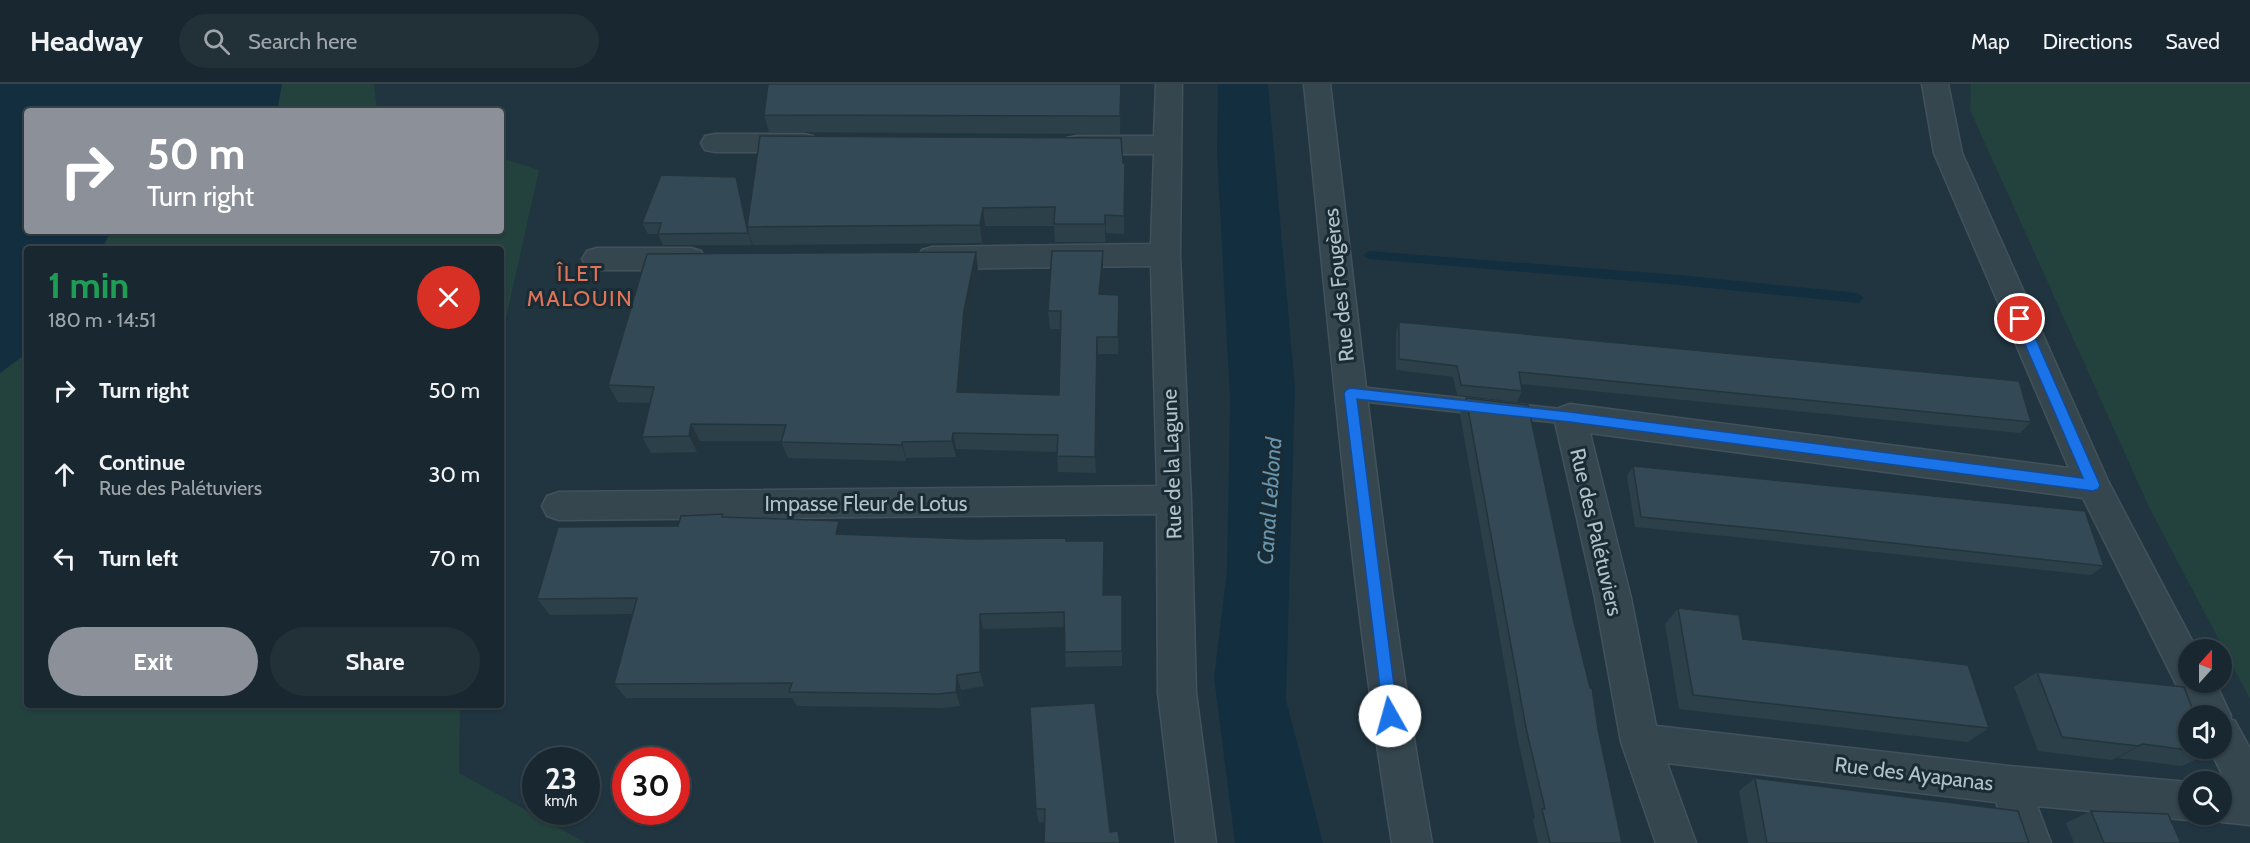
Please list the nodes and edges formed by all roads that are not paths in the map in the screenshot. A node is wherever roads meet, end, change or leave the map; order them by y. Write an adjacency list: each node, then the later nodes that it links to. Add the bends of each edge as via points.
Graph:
1 (1169, 84): 7 (street, Rue de la Lagune)
2 (1317, 84): 12 (street, Rue des Fougères)
3 (1935, 84): 14 (street, via 1948,153)
4 (715, 143): 5 (street)
5 (822, 144)
6 (1048, 145): 7 (street)
7 (1167, 145): 8 (street, Rue de la Lagune)
8 (1165, 255): 10 (street); 15 (street, Rue de la Lagune)
9 (715, 258): 11 (street)
10 (905, 258)
11 (597, 259)
12 (1350, 393): 13 (lane); 26 (street, Rue des Fougères, via 1390,716)
13 (1570, 417): 14 (street, Rue des Palétuviers); 18 (street, Rue des Palétuviers, via 1613,598)
14 (2093, 485): 17 (street)
15 (1174, 500): 16 (street, Impasse Fleur de Lotus); 25 (street, Rue de la Lagune, via 1177,693)
16 (559, 506)
17 (2178, 651)
18 (1640, 742): 20 (street, Rue des Ayapanas); 27 (street, Rue des Palétuviers)
19 (2232, 754): 21 (street)
20 (2009, 785): 22 (street, Rue des Ayapanas); 28 (street)
21 (2250, 789)
22 (2178, 800)
23 (2232, 804): 24 (street)
24 (2250, 806)
25 (1196, 843)
26 (1412, 843)
27 (1676, 843)
28 (2031, 843)

